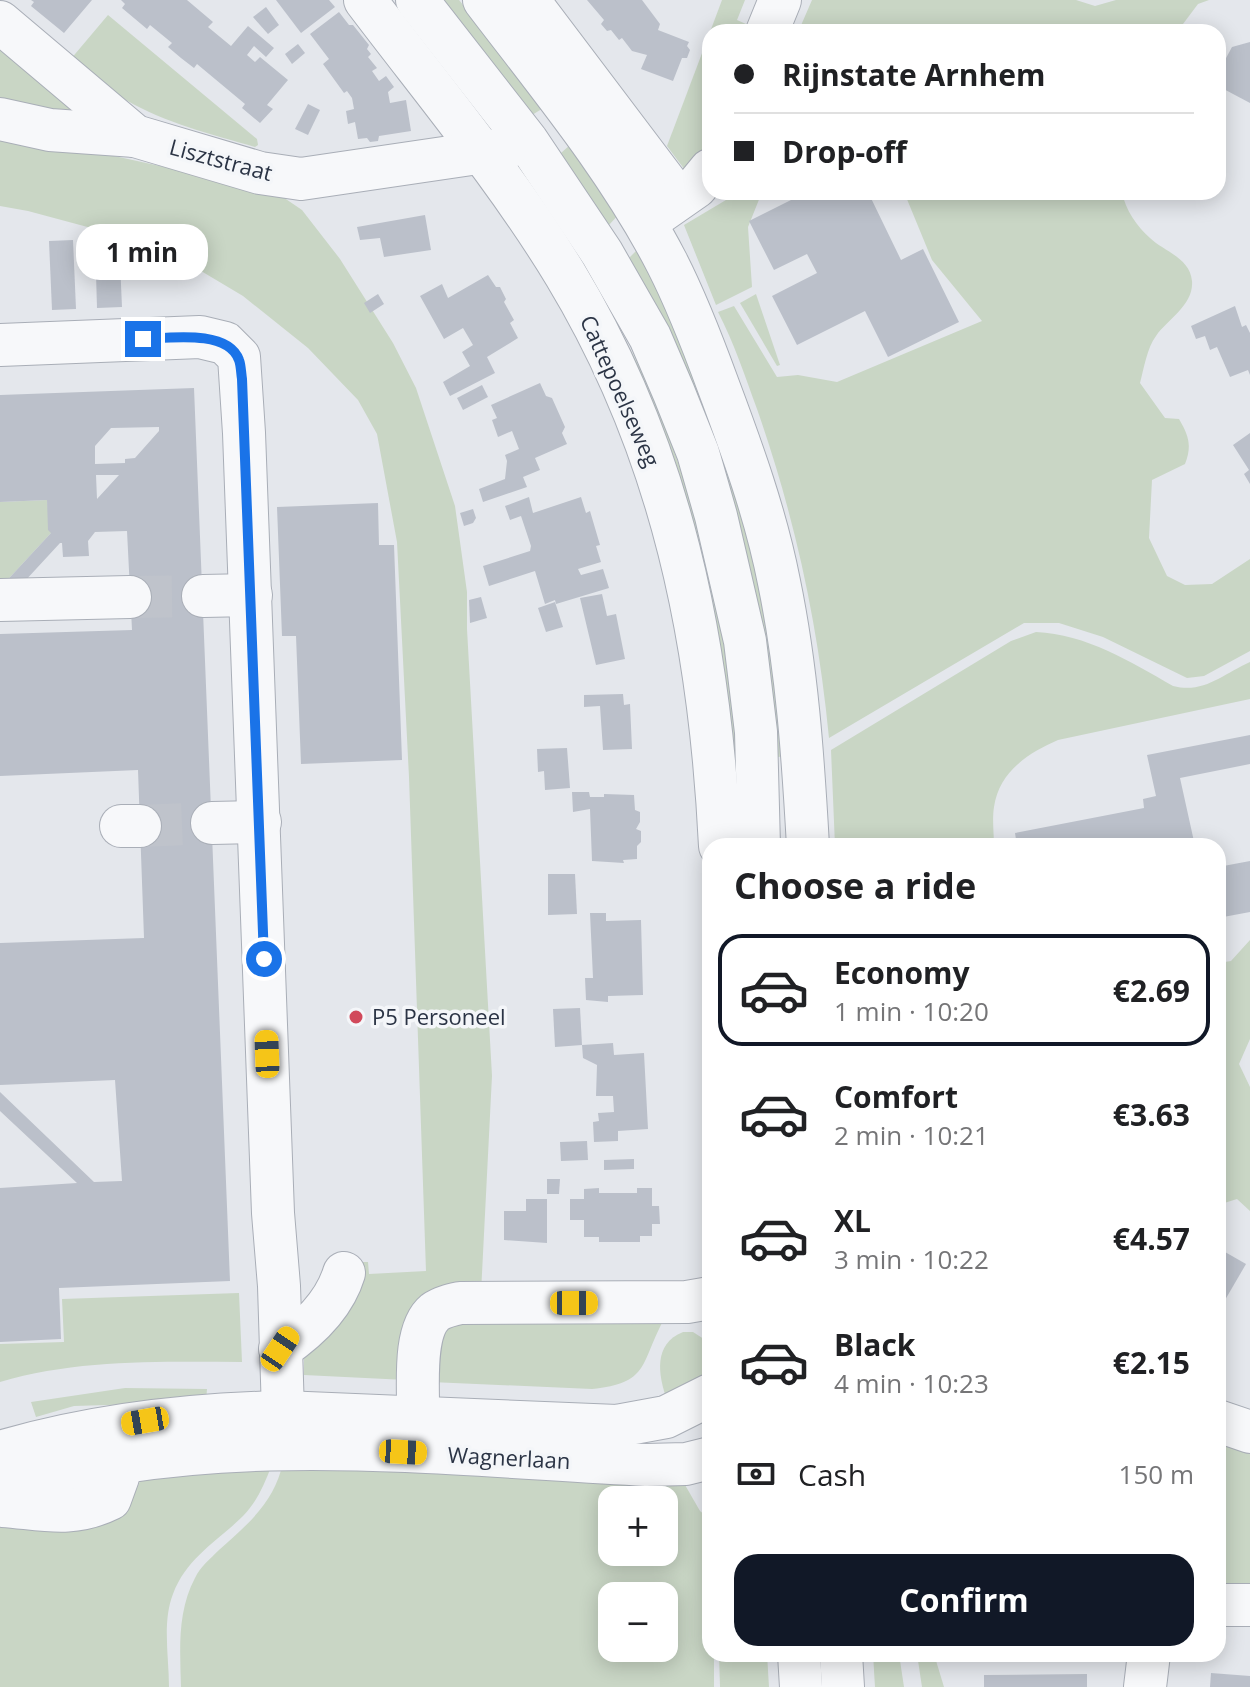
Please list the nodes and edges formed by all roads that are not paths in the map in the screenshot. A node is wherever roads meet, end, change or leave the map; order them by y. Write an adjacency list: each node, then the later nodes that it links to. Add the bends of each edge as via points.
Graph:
1 (365, 0): 12 (street, Cattepoelseweg)
2 (417, 0): 11 (street, Cattepoelseweg)
3 (484, 0): 8 (street)
4 (528, 0): 14 (street, via 667,184)
5 (780, 0): 7 (street)
6 (0, 22): 10 (street, Lisztstraat)
7 (770, 24)
8 (565, 106): 11 (street, Lisztstraat, via 562,120); 14 (street, via 624,190)
9 (0, 119): 10 (street, via 50,130)
10 (135, 136): 12 (street, Lisztstraat, via 260,173 301,179)
11 (527, 141): 12 (street, Lisztstraat); 15 (street, Cattepoelseweg)
12 (483, 152): 23 (street, Cattepoelseweg, via 566,275 634,414 657,474 697,627 712,725)
13 (702, 180): 14 (street)
14 (658, 213): 15 (street); 25 (street, via 667,262 730,417 779,579 797,694)
15 (602, 253): 24 (street, Cattepoelseweg, via 650,337 698,453 733,578 754,702)
16 (0, 345): 17 (street, via 200,337 225,343 239,357 242,379)
17 (251, 595): 18 (street); 21 (street)
18 (203, 596)
19 (130, 597): 20 (street)
20 (0, 600)
21 (260, 822): 22 (street); 28 (street)
22 (212, 823)
23 (719, 838)
24 (759, 838)
25 (807, 838)
26 (344, 1273): 28 (street, via 327,1305)
27 (698, 1300): 30 (street, via 445,1307 435,1312 421,1335)
28 (280, 1349): 32 (street)
29 (702, 1402): 30 (street, Wagnerlaan, via 666,1417 617,1426)
30 (418, 1418): 32 (street, Wagnerlaan)
31 (1226, 1424): 33 (street)
32 (281, 1430): 34 (street, Wagnerlaan, via 216,1451); 36 (street, Wagnerlaan, via 646,1465)
33 (1250, 1432)
34 (114, 1444): 35 (street, Wagnerlaan, via 31,1443); 37 (street, Wagnerlaan)
35 (0, 1452)
36 (702, 1460)
37 (9, 1496)
38 (1226, 1605): 39 (street)
39 (1250, 1605)
40 (799, 1662): 43 (street)
41 (841, 1662): 44 (street)
42 (1148, 1662): 45 (street)
43 (801, 1687)
44 (843, 1687)
45 (1145, 1687)

